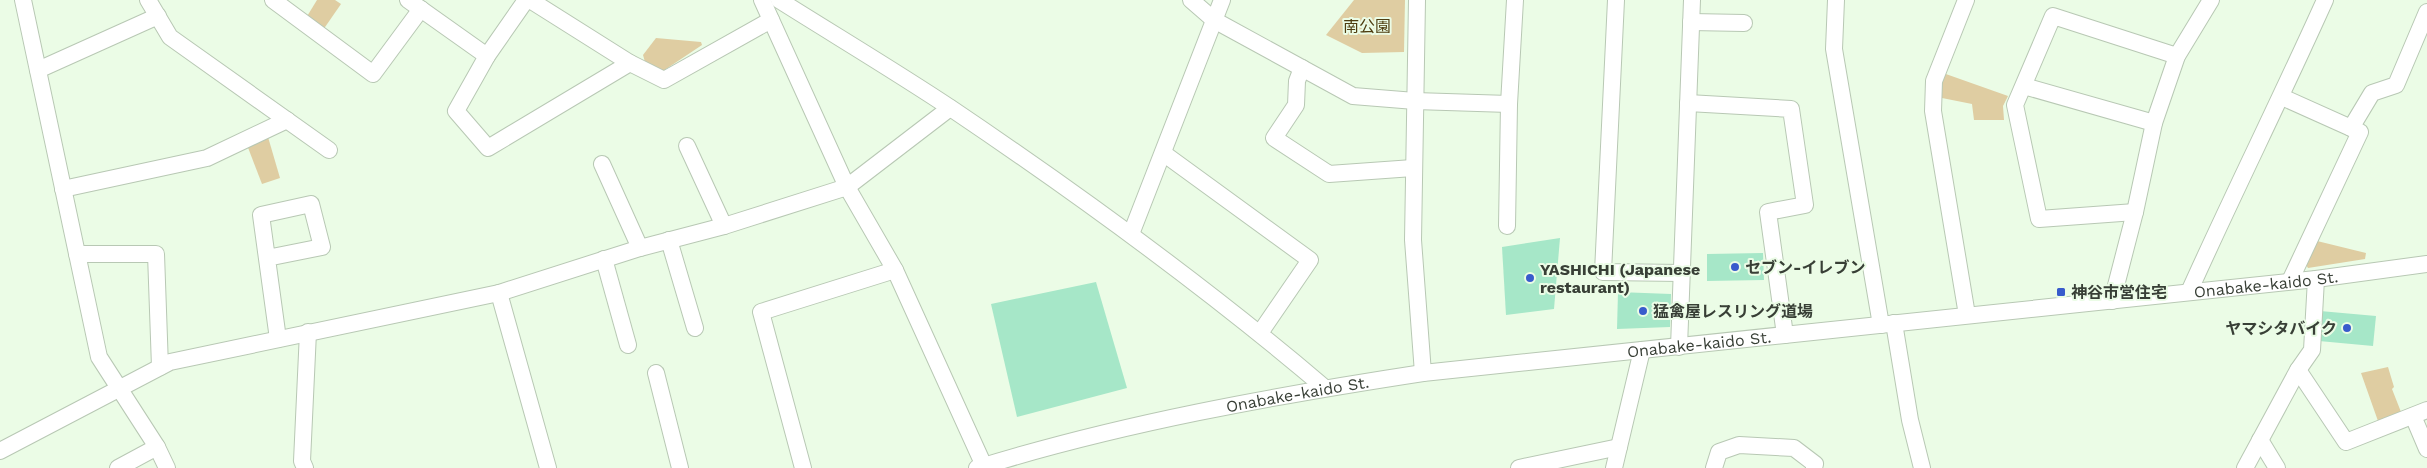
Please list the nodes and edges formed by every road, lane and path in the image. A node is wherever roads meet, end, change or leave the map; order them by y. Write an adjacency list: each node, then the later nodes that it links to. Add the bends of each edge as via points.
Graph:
1 (23, 0): 29 (street)
2 (148, 0): 20 (street)
3 (272, 0): 18 (street, via 373,74)
4 (526, 0): 25 (street)
5 (530, 0): 27 (street)
6 (762, 0): 21 (street)
7 (779, 0): 35 (street)
8 (1191, 0): 22 (street)
9 (1222, 0): 22 (street)
10 (1417, 0): 32 (street)
11 (1515, 0): 34 (street)
12 (1616, 0): 57 (street, via 1603,272)
13 (1692, 0): 23 (street)
14 (1836, 0): 64 (street, via 1834,49)
15 (1966, 0): 63 (street, via 1934,81 1933,111)
16 (2210, 0): 26 (street)
17 (2325, 0): 31 (street)
18 (415, 4): 25 (street)
19 (2427, 12): 38 (street, via 2396,85 2372,93)
20 (158, 16): 29 (street); 36 (street, via 170,36)
21 (771, 20): 27 (street, via 664,80); 44 (street)
22 (1214, 20): 28 (street); 41 (street)
23 (1691, 22): 24 (street); 33 (street)
24 (1744, 23)
25 (487, 56): 27 (street, via 456,111 488,148)
26 (2177, 56): 30 (street, via 2053,16); 37 (street)
27 (630, 63)
28 (1302, 68): 32 (street, via 1353,96); 43 (street, via 1297,81 1296,105 1274,138 1329,174)
29 (38, 70): 45 (street)
30 (2024, 86): 37 (street); 46 (street, via 2015,105 2039,219)
31 (2282, 97): 38 (street); 60 (street)
32 (1415, 101): 34 (street); 43 (street)
33 (1688, 103): 57 (street); 68 (street, via 1791,109 1805,205 1768,212)
34 (1509, 104): 48 (street)
35 (950, 108): 44 (street); 49 (street)
36 (287, 120): 40 (street); 45 (street, via 207,158)
37 (2154, 123): 46 (street)
38 (2351, 128): 59 (street, via 2360,132)
39 (687, 146): 47 (street)
40 (329, 150)
41 (1163, 153): 49 (street); 67 (street, via 1310,260)
42 (602, 164): 51 (street)
43 (1414, 168): 76 (street, via 1413,240)
44 (847, 187): 47 (street); 56 (street)
45 (64, 189): 52 (street)
46 (2136, 212): 62 (street)
47 (724, 226): 50 (street)
48 (1506, 226)
49 (1131, 234): 67 (street)
50 (669, 240): 51 (street); 65 (street)
51 (640, 248): 54 (street)
52 (77, 254): 73 (street, via 156,254); 78 (street, via 99,357)
53 (267, 258): 69 (street)
54 (604, 259): 61 (street); 70 (street)
55 (2427, 264): 58 (street, Onabake-kaido St.)
56 (895, 270): 85 (street); 91 (street, via 761,312)
57 (1682, 273): 71 (street)
58 (2316, 279): 59 (street, Onabake-kaido St.); 74 (street, via 2312,350)
59 (2290, 281): 60 (street, Onabake-kaido St.)
60 (2189, 292): 62 (street, Onabake-kaido St.)
61 (499, 293): 66 (street); 89 (street)
62 (2112, 301): 63 (street, Onabake-kaido St.)
63 (1967, 315): 64 (street, Onabake-kaido St.)
64 (1887, 324): 68 (street, Onabake-kaido St.); 96 (street)
65 (695, 328)
66 (308, 332): 69 (street); 88 (street, via 302,461)
67 (1260, 333): 77 (street)
68 (1785, 335): 71 (street, Onabake-kaido St.)
69 (278, 339): 73 (street, via 170,362)
70 (628, 345)
71 (1680, 346): 72 (street, Onabake-kaido St.)
72 (1642, 350): 76 (street, Onabake-kaido St.); 82 (street)
73 (160, 367): 78 (street)
74 (2298, 370): 79 (street, via 2346,442); 80 (street)
75 (656, 372): 90 (street)
76 (1423, 373): 77 (street, Onabake-kaido St.)
77 (1325, 388): 85 (street, Onabake-kaido St., via 1074,441)
78 (118, 390): 81 (street); 84 (street)
79 (2420, 413): 83 (street)
80 (2260, 440): 97 (street); 98 (street)
81 (157, 447): 86 (street); 87 (street)
82 (1619, 447): 92 (street); 93 (street)
83 (2427, 449)
84 (0, 452)
85 (982, 467)
86 (118, 468)
87 (167, 468)
88 (305, 468)
89 (548, 468)
90 (680, 468)
91 (803, 468)
92 (1519, 468)
93 (1614, 468)
94 (1714, 468): 95 (street, via 1719,452 1739,445 1794,448 1815,464)
95 (1814, 468)
96 (1922, 468)
97 (2245, 468)
98 (2277, 468)

